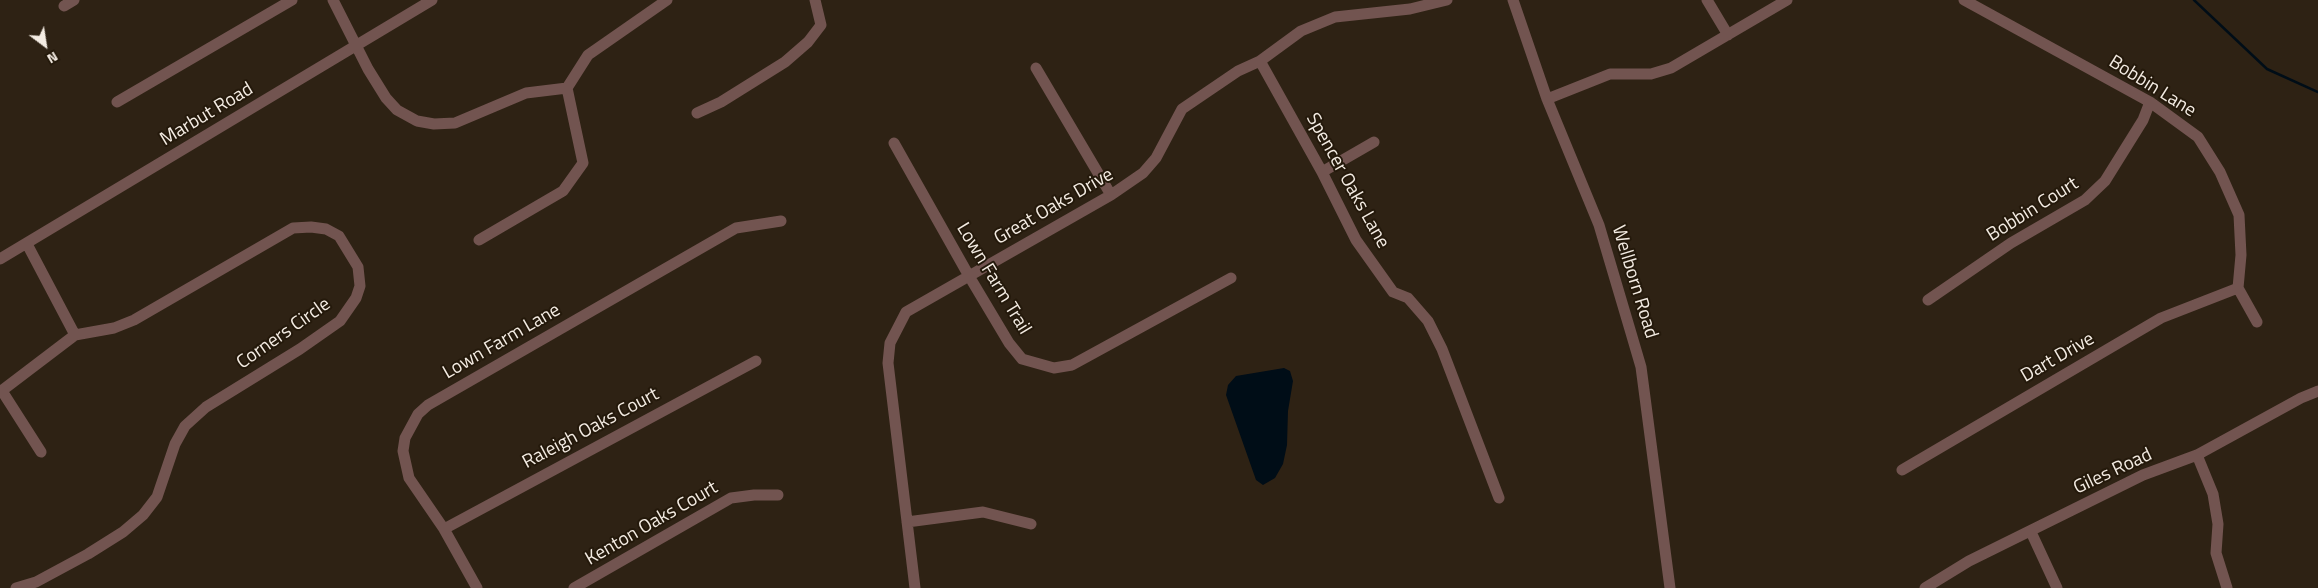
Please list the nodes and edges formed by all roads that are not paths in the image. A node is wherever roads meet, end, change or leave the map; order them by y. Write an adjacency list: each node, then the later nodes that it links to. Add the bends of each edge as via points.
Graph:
1 (292, 0): 17 (street)
2 (333, 0): 12 (street)
3 (432, 0): 12 (street, Marbut Road)
4 (667, 0): 15 (street, via 588,55)
5 (815, 0): 19 (street, via 821,25 808,42 777,67)
6 (1447, 0): 13 (street, Great Oaks Drive, via 1410,9 1335,17 1301,31)
7 (1513, 0): 16 (street, Wellborn Road)
8 (1707, 0): 11 (street)
9 (1787, 0): 11 (street)
10 (1964, 0): 18 (street, Bobbin Lane)
11 (1728, 35): 16 (street, via 1671,68 1651,74 1610,74)
12 (356, 45): 15 (street, via 386,98 397,110 417,121 455,123 526,93); 26 (street, Marbut Road)
13 (1260, 61): 22 (street, Spencer Oaks Lane); 23 (street, Great Oaks Drive, via 1238,71 1182,109 1156,158 1143,173)
14 (1036, 68): 23 (street)
15 (568, 88): 25 (street, via 583,163 563,190)
16 (1548, 98): 50 (street, Wellborn Road, via 1598,225 1640,367)
17 (117, 102)
18 (2150, 102): 30 (street, Bobbin Lane, via 2198,137 2220,172 2239,215 2241,255); 31 (street, Bobbin Court, via 2143,120 2105,181 2085,200 2011,243)
19 (697, 114)
20 (1374, 142): 22 (street)
21 (894, 143): 28 (street, Lown Farm Trail)
22 (1322, 172): 41 (street, Spencer Oaks Lane, via 1356,240 1393,292 1408,298 1428,321)
23 (1111, 195): 28 (street, Great Oaks Drive)
24 (781, 221): 44 (street, Lown Farm Lane, via 736,228 428,405 414,420 405,438 405,465 409,478)
25 (479, 240)
26 (27, 244): 27 (street, Marbut Road); 33 (street)
27 (0, 259)
28 (969, 276): 29 (street, Lown Farm Trail, via 1022,359 1054,368 1072,365); 42 (street, Great Oaks Drive, via 906,312 890,343 888,363)
29 (1231, 278)
30 (2238, 288): 32 (street); 39 (street, Dart Drive, via 2161,318)
31 (1928, 300)
32 (2257, 322)
33 (75, 334): 36 (street, Corners Circle); 46 (street, Corners Circle, via 114,328 134,320 294,228 312,227 339,236 358,267 360,286 340,322 206,407 185,426 174,444 157,497 143,515 88,554 36,582)
34 (756, 361): 44 (street, Raleigh Oaks Court)
35 (2318, 391): 38 (street, Giles Road)
36 (1, 392): 37 (street)
37 (41, 452)
38 (2197, 455): 45 (street, Giles Road, via 2143,475); 53 (street, via 2213,494 2218,524 2216,552)
39 (1902, 470)
40 (778, 495): 48 (street, Kenton Oaks Court, via 731,498)
41 (1500, 498)
42 (907, 522): 43 (street, via 983,512); 49 (street, Great Oaks Drive)
43 (1031, 524)
44 (444, 529): 47 (street, Lown Farm Lane)
45 (2031, 532): 51 (street, Giles Road, via 1969,561); 52 (street)
46 (16, 588)
47 (477, 588)
48 (574, 588)
49 (915, 588)
50 (1670, 588)
51 (1925, 588)
52 (2057, 588)
53 (2227, 588)

